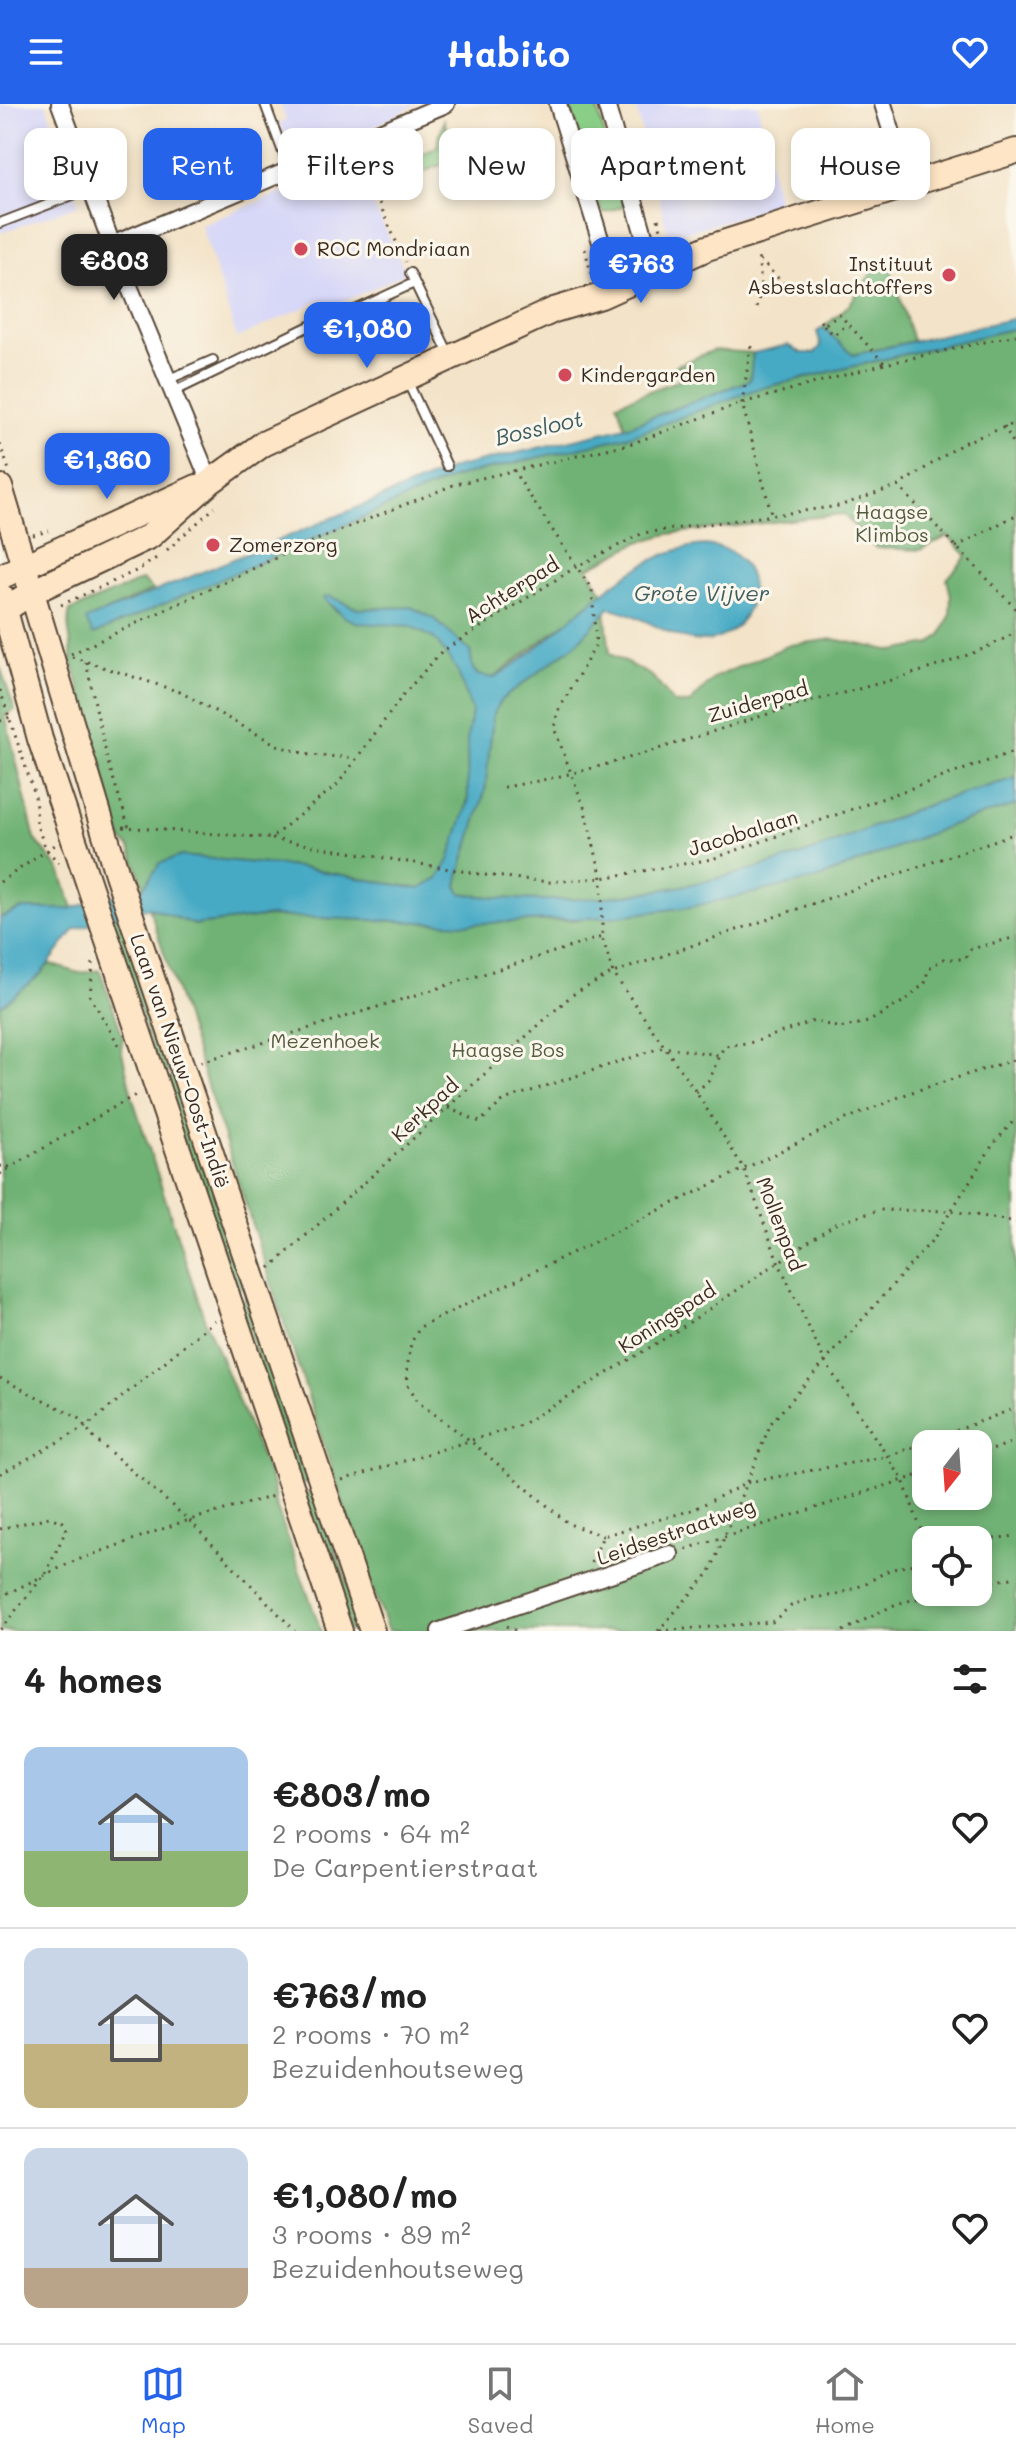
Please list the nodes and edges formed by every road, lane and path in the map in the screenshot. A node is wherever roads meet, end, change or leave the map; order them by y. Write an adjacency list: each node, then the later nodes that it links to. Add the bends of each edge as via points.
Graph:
1 (60, 104): 7 (street)
2 (265, 104): 10 (lane)
3 (446, 104): 8 (street)
4 (558, 104): 25 (street)
5 (606, 104): 22 (street)
6 (883, 104): 9 (street)
7 (69, 128)
8 (392, 128)
9 (890, 128)
10 (278, 139)
11 (1016, 151): 13 (main road)
12 (278, 177): 19 (street)
13 (930, 178)
14 (60, 200): 18 (lane)
15 (95, 200): 19 (street)
16 (378, 200): 23 (path)
17 (860, 200): 22 (main road)
18 (0, 223)
19 (112, 245): 38 (street)
20 (757, 250): 21 (path)
21 (760, 260): 26 (path); 27 (path)
22 (652, 266): 25 (main road)
23 (410, 273): 24 (lane)
24 (414, 283): 28 (lane); 35 (lane)
25 (613, 283): 35 (main road)
26 (794, 294)
27 (757, 308)
28 (336, 319)
29 (320, 321): 38 (lane)
30 (820, 321): 32 (path)
31 (848, 324): 32 (path, via 834,335); 32 (path, via 839,314); 37 (path)
32 (824, 325)
33 (1016, 335): 37 (path)
34 (751, 346): 40 (path)
35 (451, 358): 48 (main road, via 263,444)
36 (213, 360): 38 (lane)
37 (885, 364): 40 (path)
38 (170, 386): 48 (street)
39 (411, 389): 44 (lane)
40 (742, 403): 45 (path, via 633,443); 49 (path)
41 (1016, 423): 42 (path, Achterpad)
42 (1004, 425): 43 (path); 46 (path, Achterpad, via 958,446)
43 (1016, 448)
44 (447, 466)
45 (513, 470): 54 (path); 61 (path, via 456,484 299,547 68,655)
46 (898, 486): 49 (path, Achterpad, via 839,506); 52 (path)
47 (0, 487): 53 (main road, Laan van Nieuw-Oost-Indië)
48 (217, 490): 53 (main road); 56 (main road, via 150,536); 58 (path, via 155,559)
49 (772, 516): 54 (path, Achterpad, via 643,533)
50 (1014, 516): 51 (path); 52 (path)
51 (1016, 523)
52 (956, 547): 59 (path)
53 (24, 565): 55 (main road); 56 (main road, Laan van Nieuw-Oost-Indië)
54 (576, 567): 66 (path, Achterpad, via 441,652); 67 (path, Mollenpad, via 592,590 597,617 596,645 555,723)
55 (0, 577)
56 (32, 592): 57 (main road); 81 (main road, Laan van Nieuw-Oost-Indië)
57 (1, 606): 75 (main road, Laan van Nieuw-Oost-Indië, via 89,884)
58 (60, 607)
59 (1016, 609)
60 (1016, 632): 67 (path, Zuiderpad, via 916,671)
61 (86, 661): 66 (path, via 180,692 279,746 309,755); 70 (path, via 107,759 129,828)
62 (0, 690): 63 (path)
63 (10, 717): 64 (path); 72 (path, via 46,849)
64 (0, 721)
65 (1016, 751): 71 (path, Jacobalaan, via 785,837 712,859)
66 (355, 758): 70 (path, via 338,784)
67 (570, 772): 68 (path, Zuiderpad); 71 (path, Mollenpad)
68 (504, 787)
69 (1016, 833): 76 (path, Kerkpad)
70 (271, 838): 71 (path, Jacobalaan, via 549,882)
71 (602, 878): 73 (path, Mollenpad)
72 (0, 882)
73 (602, 937): 76 (path, Mollenpad); 81 (path)
74 (1016, 937): 78 (path, via 971,949 964,959 942,959 906,1000 868,1022 840,1028 814,1021 725,1046)
75 (101, 950): 79 (path, via 90,996); 82 (main road, Laan van Nieuw-Oost-Indië)
76 (613, 973): 77 (path, Mollenpad); 84 (path, Kerkpad, via 563,1002)
77 (663, 1047): 78 (path); 83 (path, Mollenpad); 84 (path, via 504,1100 480,1122)
78 (719, 1055): 83 (path, via 710,1079)
79 (129, 1057)
80 (1016, 1059): 88 (path, via 909,1093)
81 (183, 1070): 93 (main road, Laan van Nieuw-Oost-Indië)
82 (155, 1083): 87 (path); 94 (main road, Laan van Nieuw-Oost-Indië)
83 (696, 1092): 88 (path, Mollenpad)
84 (448, 1108): 93 (path, Kerkpad)
85 (1016, 1118): 90 (path)
86 (0, 1166): 87 (path)
87 (11, 1167): 89 (path)
88 (744, 1169): 92 (path, Mollenpad); 99 (path, via 420,1327 407,1360 411,1393)
89 (0, 1174)
90 (952, 1211): 91 (path, Koningspad); 92 (path, Koningspad, via 870,1212 826,1228); 95 (path)
91 (1016, 1222)
92 (778, 1261): 95 (path, Mollenpad); 99 (path, Koningspad, via 672,1334 521,1425)
93 (254, 1283): 127 (main road, Laan van Nieuw-Oost-Indië)
94 (231, 1305): 98 (path); 126 (main road, Laan van Nieuw-Oost-Indië)
95 (825, 1362): 102 (path, Mollenpad); 107 (path, via 771,1423)
96 (0, 1378): 98 (path)
97 (1016, 1408): 102 (path)
98 (87, 1426): 103 (path); 109 (path, via 94,1438)
99 (468, 1439): 106 (path, Koningspad); 113 (path, via 569,1524)
100 (1016, 1441): 101 (path)
101 (992, 1450)
102 (889, 1456): 105 (path, Mollenpad); 107 (path)
103 (0, 1474)
104 (912, 1477): 105 (path, Leidsestraatweg)
105 (903, 1480): 110 (path, Mollenpad); 112 (path, Leidsestraatweg)
106 (334, 1482)
107 (749, 1482): 112 (path); 113 (path, via 692,1510)
108 (277, 1495): 109 (path)
109 (191, 1522): 118 (path); 125 (path)
110 (920, 1526)
111 (0, 1529): 118 (path, via 49,1517 63,1522 65,1534)
112 (728, 1534): 116 (path, Leidsestraatweg); 129 (path, via 707,1577)
113 (603, 1536): 121 (path)
114 (1016, 1536): 115 (path)
115 (992, 1539)
116 (670, 1554): 121 (street, Leidsestraatweg)
117 (912, 1564): 129 (path, via 836,1595 791,1606 772,1622)
118 (46, 1573): 122 (path); 124 (path)
119 (1016, 1577): 120 (path)
120 (992, 1582)
121 (581, 1585): 128 (street, Leidsestraatweg)
122 (0, 1597)
123 (912, 1600): 130 (path)
124 (0, 1630)
125 (295, 1631)
126 (340, 1631)
127 (372, 1631)
128 (440, 1631)
129 (659, 1631)
130 (843, 1631)

